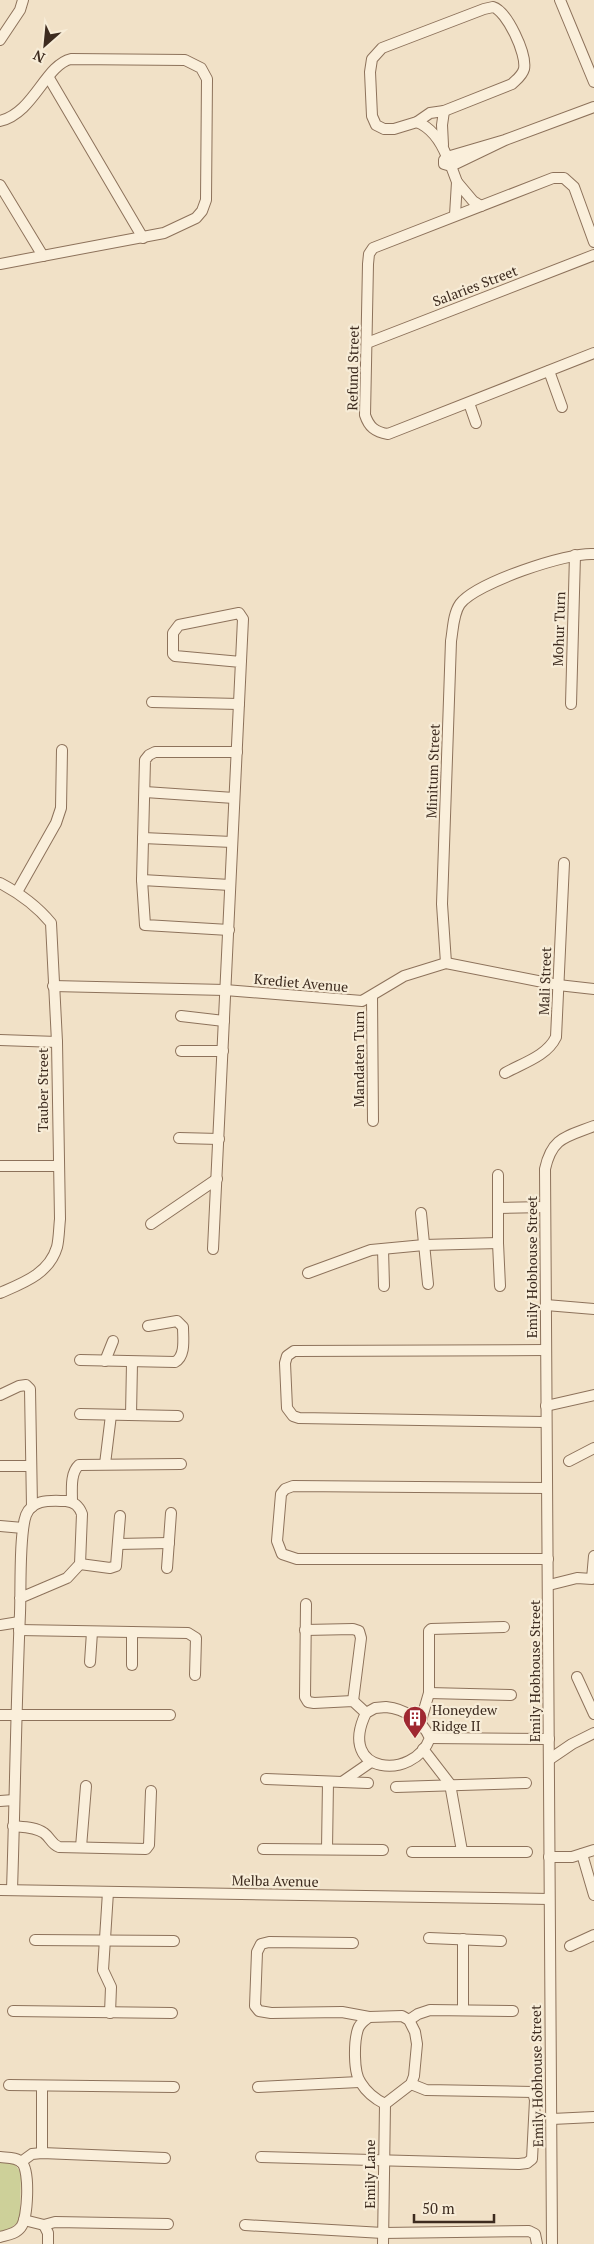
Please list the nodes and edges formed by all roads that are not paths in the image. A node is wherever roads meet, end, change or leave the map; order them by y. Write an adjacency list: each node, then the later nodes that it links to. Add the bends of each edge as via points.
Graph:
1 (23, 0): 3 (street)
2 (560, 0): 5 (street)
3 (0, 40)
4 (49, 78): 8 (street, via 15,116); 16 (street); 16 (street, via 62,63 71,59 185,60 196,64 204,73 208,85 204,206 200,214 189,222)
5 (594, 82)
6 (594, 107): 11 (street)
7 (444, 111): 9 (street, via 430,113); 9 (street, via 512,84 520,76 524,68 523,55 506,18 498,9 484,9 382,48 372,59 372,116 376,125 394,129); 10 (street)
8 (0, 121)
9 (417, 122): 10 (street, via 433,133)
10 (443, 146): 11 (street)
11 (449, 162): 12 (street)
12 (457, 182): 14 (street); 15 (street)
13 (0, 185): 19 (street)
14 (481, 206): 15 (street, Refund Street); 17 (street, Refund Street, via 542,181 564,178 574,188)
15 (455, 216): 21 (street, Refund Street, via 373,248 368,264)
16 (143, 238): 19 (street)
17 (594, 242)
18 (594, 255): 21 (street, Salaries Street)
19 (42, 256): 20 (street)
20 (0, 264)
21 (367, 343): 24 (street, Refund Street, via 365,415 372,428 388,434)
22 (594, 353): 23 (street, Refund Street)
23 (549, 371): 24 (street, Refund Street); 25 (street)
24 (469, 403): 26 (street)
25 (562, 407)
26 (476, 423)
27 (594, 554): 28 (street)
28 (575, 555): 32 (street, Mohur Turn); 45 (street, Minitum Street, via 553,560 477,590 457,609 451,641 442,904)
29 (241, 662): 29 (street, via 243,619 239,613 179,625 173,633 175,656); 31 (street)
30 (152, 702): 31 (street)
31 (239, 704): 34 (street)
32 (571, 704)
33 (62, 750): 43 (street, via 61,808 56,823)
34 (237, 752): 35 (street, via 149,754 145,760); 36 (street)
35 (145, 792): 36 (street); 37 (street)
36 (234, 798): 38 (street)
37 (143, 838): 38 (street); 40 (street)
38 (232, 842): 42 (street)
39 (564, 863): 46 (street, Mali Street)
40 (142, 880): 42 (street); 44 (street, via 145,925)
41 (0, 883): 43 (street, Tauber Street)
42 (230, 885): 44 (street)
43 (17, 892): 47 (street, Tauber Street, via 51,922)
44 (229, 930): 49 (street)
45 (446, 963): 46 (street, Krediet Avenue); 50 (street, Krediet Avenue, via 404,976 383,986)
46 (558, 985): 48 (street, Krediet Avenue); 57 (street, Mali Street, via 556,1037 552,1046)
47 (53, 986): 49 (street, Krediet Avenue); 54 (street, Tauber Street)
48 (594, 989)
49 (225, 990): 50 (street, Krediet Avenue, via 351,1001 362,1001); 52 (street)
50 (372, 996): 58 (street, Mandaten Turn)
51 (181, 1016): 52 (street)
52 (224, 1021): 56 (street)
53 (0, 1040): 54 (street)
54 (57, 1042): 63 (street, Tauber Street)
55 (181, 1051): 56 (street)
56 (223, 1052): 61 (street)
57 (505, 1073)
58 (373, 1121)
59 (594, 1126): 66 (street, Emily Hobhouse Street, via 555,1144 546,1169)
60 (179, 1138): 61 (street)
61 (219, 1139): 65 (street)
62 (0, 1166): 63 (street)
63 (58, 1166): 78 (street, Tauber Street, via 60,1219 57,1248 46,1268 24,1283)
64 (498, 1175): 67 (street)
65 (217, 1179): 69 (street); 72 (street)
66 (545, 1207): 67 (street); 79 (street, Emily Hobhouse Street)
67 (499, 1208): 70 (street)
68 (421, 1214): 71 (street)
69 (151, 1224)
70 (498, 1243): 71 (street); 77 (street)
71 (424, 1245): 73 (street); 75 (street)
72 (213, 1249)
73 (383, 1249): 74 (street, via 359,1252); 76 (street)
74 (308, 1273)
75 (428, 1284)
76 (384, 1286)
77 (500, 1286)
78 (0, 1293)
79 (546, 1305): 80 (street); 83 (street, Emily Hobhouse Street)
80 (594, 1309)
81 (148, 1326): 86 (street, via 181,1324 180,1359 175,1362)
82 (113, 1341): 85 (street)
83 (546, 1350): 89 (street, Emily Hobhouse Street); 94 (street, via 294,1352 287,1356 285,1363 287,1408 293,1416)
84 (80, 1360): 85 (street)
85 (105, 1361): 86 (street)
86 (132, 1362): 92 (street)
87 (594, 1394): 89 (street)
88 (0, 1395): 100 (street, via 19,1386 26,1385 30,1389)
89 (546, 1406): 94 (street, Emily Hobhouse Street)
90 (80, 1414): 91 (street)
91 (111, 1415): 92 (street); 97 (street)
92 (131, 1416): 93 (street)
93 (178, 1416)
94 (546, 1422): 101 (street, Emily Hobhouse Street)
95 (594, 1448): 96 (street)
96 (569, 1461)
97 (105, 1464): 98 (street); 102 (street, via 79,1465 74,1469)
98 (181, 1464)
99 (0, 1466): 100 (street)
100 (31, 1466): 103 (street)
101 (547, 1488): 111 (street, Emily Hobhouse Street); 111 (street, via 293,1486 280,1494 277,1542 282,1554 297,1559)
102 (72, 1502): 103 (street, via 44,1501); 112 (street, via 80,1507 82,1514)
103 (32, 1507): 107 (street, via 26,1514)
104 (171, 1512): 109 (street)
105 (120, 1516): 108 (street)
106 (0, 1526): 107 (street)
107 (23, 1528): 116 (street)
108 (118, 1544): 109 (street); 112 (street, via 116,1566 113,1568)
109 (169, 1544): 113 (street)
110 (594, 1556): 114 (street)
111 (548, 1559): 115 (street, Emily Hobhouse Street)
112 (80, 1564): 116 (street, via 67,1578)
113 (167, 1568)
114 (593, 1580): 115 (street, via 577,1578)
115 (549, 1584): 139 (street, Emily Hobhouse Street)
116 (20, 1598): 119 (street)
117 (306, 1604): 121 (street)
118 (0, 1625): 119 (street)
119 (19, 1626): 122 (street); 132 (street)
120 (504, 1627): 128 (street, via 432,1629 428,1634)
121 (305, 1630): 130 (street, via 308,1702); 130 (street, via 359,1631 361,1638)
122 (92, 1632): 123 (street); 124 (street)
123 (132, 1632): 125 (street); 126 (street, via 193,1634 197,1643)
124 (90, 1662)
125 (132, 1665)
126 (195, 1675)
127 (577, 1677): 133 (street)
128 (429, 1693): 129 (street); 136 (street)
129 (511, 1695)
130 (353, 1701): 131 (street)
131 (366, 1713): 136 (street, via 375,1708 398,1708); 142 (street, via 360,1741 364,1756)
132 (16, 1714): 134 (street); 135 (street); 152 (street)
133 (594, 1714)
134 (0, 1715)
135 (170, 1716)
136 (420, 1724): 138 (street)
137 (594, 1734): 141 (street)
138 (430, 1738): 139 (street); 140 (street)
139 (549, 1739): 141 (street, Emily Hobhouse Street)
140 (423, 1749): 142 (street, via 400,1764 386,1766); 148 (street)
141 (550, 1759): 164 (street, Emily Hobhouse Street)
142 (371, 1762): 145 (street)
143 (266, 1779): 144 (street)
144 (328, 1782): 145 (street); 156 (street)
145 (342, 1782): 147 (street)
146 (526, 1783): 148 (street)
147 (368, 1784)
148 (450, 1784): 150 (street); 160 (street)
149 (86, 1786): 155 (street)
150 (396, 1787)
151 (151, 1791): 155 (street, via 146,1849)
152 (14, 1800): 153 (street); 154 (street)
153 (0, 1801)
154 (13, 1826): 155 (street, via 43,1832 55,1846); 166 (street)
155 (82, 1847)
156 (327, 1849): 157 (street); 158 (street)
157 (264, 1850)
158 (383, 1850)
159 (594, 1850): 163 (street)
160 (462, 1851): 161 (street); 162 (street)
161 (412, 1852)
162 (527, 1852)
163 (582, 1854): 164 (street, via 572,1858); 168 (street)
164 (549, 1857): 169 (street, Emily Hobhouse Street)
165 (0, 1890): 166 (street, Melba Avenue)
166 (12, 1890): 167 (street, Melba Avenue)
167 (108, 1892): 169 (street, Melba Avenue); 174 (street)
168 (594, 1895)
169 (549, 1899): 194 (street, Emily Hobhouse Street)
170 (594, 1935): 178 (street)
171 (429, 1938): 172 (street)
172 (463, 1939): 176 (street); 179 (street)
173 (35, 1940): 174 (street)
174 (105, 1941): 175 (street); 182 (street, via 103,1970 111,1987)
175 (174, 1941)
176 (501, 1941)
177 (353, 1943): 184 (street, via 261,1944 257,1952 254,2006 259,2011 272,2013 342,2012)
178 (570, 1946)
179 (463, 2009): 181 (street); 185 (street, via 430,2010)
180 (13, 2011): 182 (street)
181 (513, 2011)
182 (110, 2013): 183 (street)
183 (172, 2013)
184 (369, 2017): 185 (street, via 402,2016); 186 (street, via 362,2022 357,2034 355,2067)
185 (409, 2020): 187 (street, via 416,2044)
186 (359, 2082): 191 (street); 192 (street)
187 (411, 2084): 192 (street); 200 (street, via 426,2090 532,2092 535,2100 532,2159 519,2164)
188 (9, 2085): 189 (street)
189 (42, 2086): 190 (street); 195 (street)
190 (174, 2087)
191 (258, 2087)
192 (385, 2104): 200 (street, Emily Lane)
193 (594, 2117): 194 (street)
194 (552, 2119): 210 (street, Emily Hobhouse Street)
195 (42, 2154): 198 (street); 199 (street, via 32,2154)
196 (0, 2157): 199 (street)
197 (261, 2157): 200 (street)
198 (165, 2158)
199 (21, 2162): 201 (street, via 27,2178)
200 (383, 2162): 205 (street, Emily Lane)
201 (24, 2220): 203 (street); 206 (street, via 16,2231)
202 (168, 2224): 203 (street, via 55,2222)
203 (44, 2225): 207 (street)
204 (245, 2225): 205 (street)
205 (383, 2233): 208 (street, Emily Lane); 209 (street, via 529,2231 536,2234)
206 (0, 2238)
207 (48, 2244)
208 (383, 2244)
209 (537, 2244)
210 (552, 2244)

